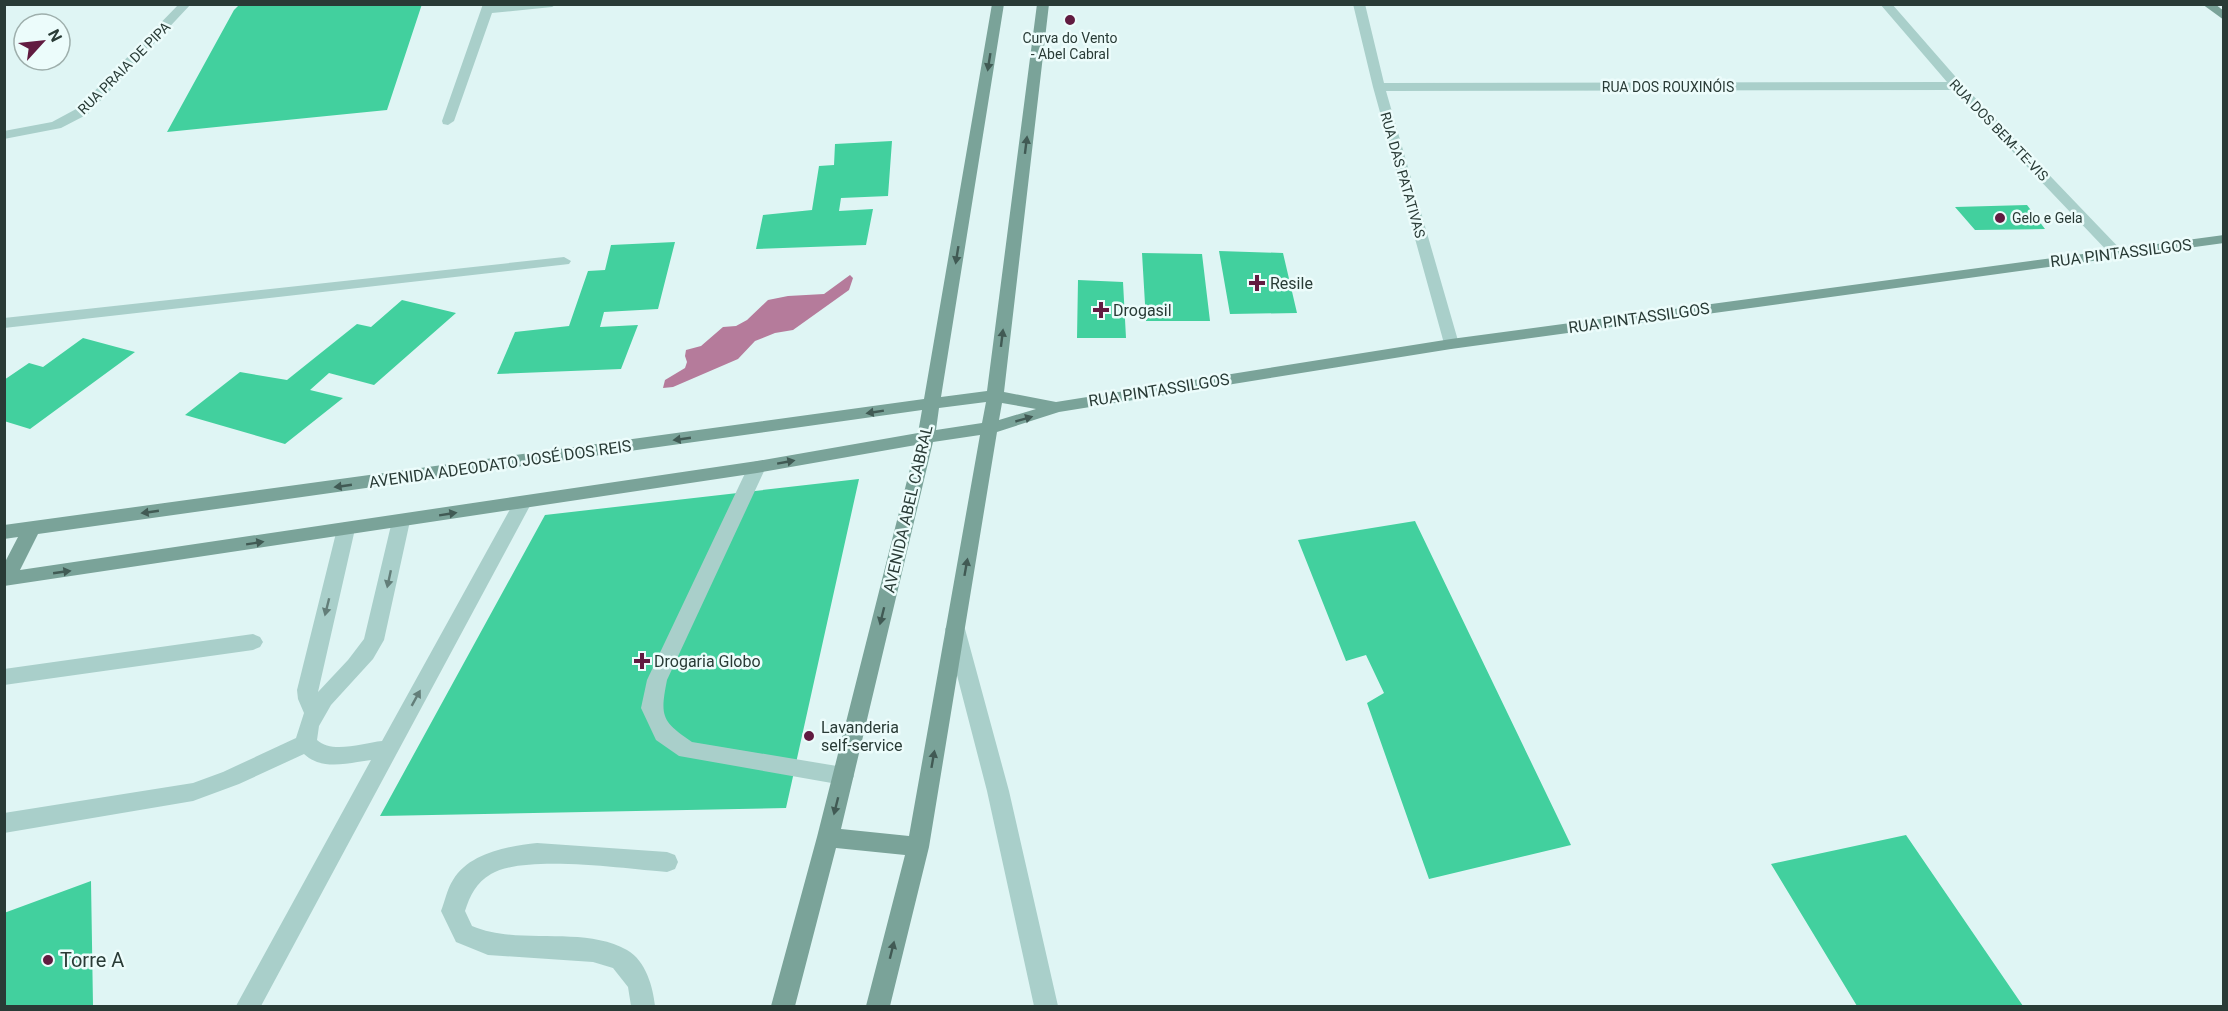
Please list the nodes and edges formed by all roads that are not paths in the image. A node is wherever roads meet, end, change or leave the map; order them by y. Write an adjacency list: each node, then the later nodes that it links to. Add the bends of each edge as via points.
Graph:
1 (186, 4): 13 (street, RUA PRAIA DE PIPA, via 83,111 56,125)
2 (552, 4): 8 (street)
3 (998, 4): 20 (main road, AVENIDA ABEL CABRAL, one-way to 20)
4 (1043, 4): 19 (main road, one-way to 4)
5 (1359, 4): 11 (street, RUA DAS PATATIVAS)
6 (1885, 4): 10 (street, RUA DOS BEM-TE-VIS)
7 (2207, 4): 9 (main road)
8 (488, 7): 12 (street)
9 (2223, 18)
10 (1957, 86): 11 (street, RUA DOS ROUXINÓIS); 15 (street, RUA DOS BEM-TE-VIS)
11 (1379, 87): 18 (street, RUA DAS PATATIVAS)
12 (448, 121)
13 (4, 135)
14 (2223, 239): 15 (main road, RUA PINTASSILGOS)
15 (2117, 253): 18 (main road, RUA PINTASSILGOS)
16 (564, 261): 17 (street)
17 (4, 323)
18 (1451, 344): 21 (main road, RUA PINTASSILGOS)
19 (995, 396): 20 (main road, AVENIDA ADEODATO JOSÉ DOS REIS); 21 (main road, RUA PINTASSILGOS); 22 (main road)
20 (933, 403): 23 (main road, AVENIDA ABEL CABRAL); 27 (main road, AVENIDA ADEODATO JOSÉ DOS REIS, one-way to 27)
21 (1056, 406): 22 (main road, RUA PINTASSILGOS, one-way to 21)
22 (990, 428): 23 (main road); 31 (main road, one-way to 22)
23 (926, 437): 24 (main road, one-way to 23); 37 (main road, AVENIDA ABEL CABRAL, one-way to 37)
24 (757, 467): 25 (main road); 37 (street, via 657,680 651,708 663,734 687,750)
25 (523, 502): 26 (main road, one-way to 25); 36 (street, one-way to 25)
26 (401, 521): 28 (main road); 34 (street, one-way to 34, via 374,640 368,653)
27 (32, 528): 29 (main road, AVENIDA ADEODATO JOSÉ DOS REIS); 30 (main road)
28 (346, 529): 30 (main road, one-way to 28); 34 (street, one-way to 34, via 307,690)
29 (4, 532)
30 (5, 579)
31 (955, 629): 40 (main road, one-way to 31); 46 (street, via 998,791)
32 (253, 642): 33 (street)
33 (4, 677)
34 (314, 711): 35 (street)
35 (306, 743): 36 (street, via 318,754 335,756); 38 (street, via 193,792)
36 (388, 749): 42 (street)
37 (843, 776): 39 (main road, AVENIDA ABEL CABRAL, one-way to 39)
38 (4, 823)
39 (828, 837): 40 (main road); 44 (main road, AVENIDA ABEL CABRAL)
40 (918, 847): 45 (main road, one-way to 40)
41 (668, 862): 43 (street, via 537,853 509,856 483,867 462,885 453,911 464,934 488,944 593,951 621,960 639,982)
42 (248, 1006)
43 (643, 1006)
44 (783, 1006)
45 (878, 1006)
46 (1046, 1006)

